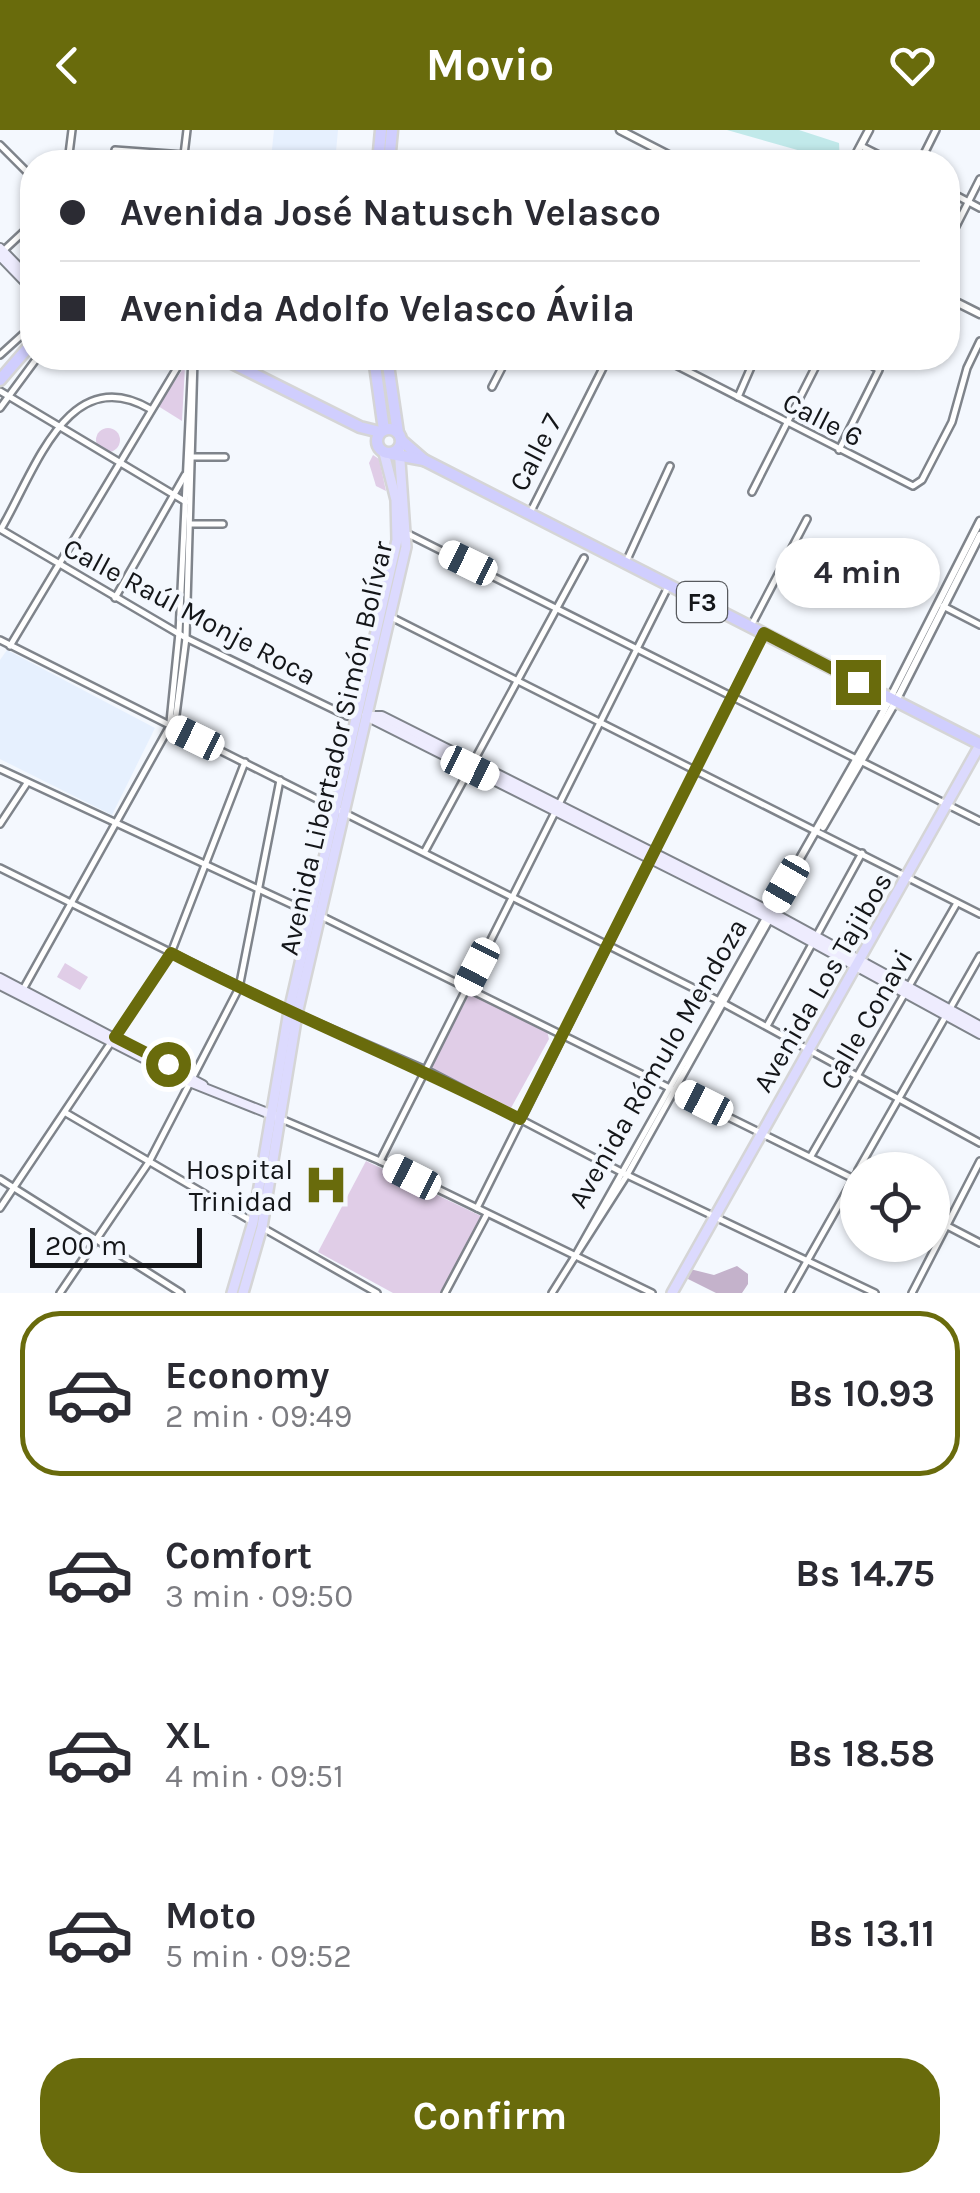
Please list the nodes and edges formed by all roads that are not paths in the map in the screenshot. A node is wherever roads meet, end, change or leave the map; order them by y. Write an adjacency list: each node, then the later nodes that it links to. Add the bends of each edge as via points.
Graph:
1 (620, 130): 5 (street)
2 (866, 131): 4 (street)
3 (0, 145): 8 (street)
4 (861, 146): 6 (street); 7 (street)
5 (659, 150)
6 (859, 150)
7 (869, 150)
8 (20, 165)
9 (980, 179): 11 (street)
10 (960, 198): 11 (street)
11 (968, 202): 12 (street); 13 (street)
12 (980, 208)
13 (960, 218)
14 (20, 235): 15 (street)
15 (1, 252): 16 (main road); 17 (main road)
16 (20, 270)
17 (20, 275)
18 (20, 337): 20 (street)
19 (980, 341): 48 (street, Calle 6, via 952,422 922,480 914,486)
20 (0, 356)
21 (20, 357): 35 (highway)
22 (28, 370): 38 (street)
23 (175, 370): 42 (street)
24 (193, 370): 49 (street)
25 (193, 370): 53 (street)
26 (246, 370): 44 (highway)
27 (375, 370): 40 (highway)
28 (388, 370): 47 (highway)
29 (501, 370): 36 (street)
30 (602, 370): 58 (street, Calle 7)
31 (685, 370): 39 (street, Calle 6)
32 (750, 370): 39 (street)
33 (814, 370): 43 (street)
34 (879, 370): 48 (street)
35 (0, 380)
36 (492, 387)
37 (0, 391): 38 (street)
38 (7, 396): 41 (street); 45 (street)
39 (738, 397): 43 (street, Calle 6)
40 (380, 407): 44 (highway); 46 (highway)
41 (0, 408)
42 (151, 409): 45 (street, via 120,395 92,397); 51 (street)
43 (787, 422): 48 (street, Calle 6); 54 (street)
44 (360, 427): 46 (highway)
45 (60, 428): 51 (street); 63 (street)
46 (380, 434): 47 (highway); 47 (highway)
47 (396, 447): 58 (highway, F3); 64 (main road, Avenida Libertador Simón Bolívar); 85 (main road, Avenida Libertador Simón Bolívar, via 397,540)
48 (839, 450)
49 (194, 457): 50 (street); 53 (street)
50 (225, 457)
51 (118, 464): 55 (street); 68 (street)
52 (670, 466): 67 (street)
53 (190, 473): 55 (street); 56 (street); 57 (street)
54 (752, 492)
55 (173, 496): 56 (street); 70 (street)
56 (185, 502): 57 (street); 77 (street)
57 (192, 507): 61 (street)
58 (530, 513): 67 (highway, F3)
59 (808, 519): 75 (street)
60 (980, 521): 71 (street, Avenida Rómulo Mendoza)
61 (191, 524): 62 (street); 77 (street)
62 (222, 524)
63 (0, 530): 68 (street, Calle Raúl Monje Roca)
64 (408, 534): 72 (street); 73 (main road, Avenida Libertador Simón Bolívar)
65 (980, 535): 71 (street, Avenida Rómulo Mendoza)
66 (584, 558): 72 (street)
67 (626, 562): 69 (highway, F3)
68 (59, 565): 70 (street, Calle Raúl Monje Roca); 79 (street)
69 (669, 586): 75 (highway, F3); 80 (street)
70 (114, 598): 77 (street, Calle Raúl Monje Roca)
71 (941, 605): 74 (street); 83 (street, Avenida Rómulo Mendoza)
72 (558, 607): 80 (street); 81 (street)
73 (391, 617): 81 (street); 84 (main road, Avenida Libertador Simón Bolívar)
74 (980, 625)
75 (751, 626): 76 (highway, F3)
76 (764, 633): 82 (street); 83 (highway, F3)
77 (183, 635): 85 (street, Calle Raúl Monje Roca); 87 (street)
78 (0, 640): 79 (street)
79 (10, 646): 87 (street)
80 (638, 647): 82 (street); 86 (street)
81 (520, 679): 86 (street); 91 (street)
82 (733, 696): 89 (street); 92 (street)
83 (893, 700): 88 (highway, F3); 89 (street, Avenida Rómulo Mendoza)
84 (366, 716): 85 (street); 91 (main road, via 382,716); 97 (main road, Avenida Libertador Simón Bolívar)
85 (354, 718): 97 (main road, Avenida Libertador Simón Bolívar)
86 (600, 721): 92 (street); 98 (street)
87 (170, 725): 90 (street); 101 (street)
88 (980, 745): 96 (main road, Avenida Los Tajibos)
89 (858, 761): 96 (street); 102 (street, Avenida Rómulo Mendoza)
90 (244, 762): 94 (street); 106 (street)
91 (471, 765): 98 (main road); 103 (street)
92 (696, 769): 102 (street); 105 (street)
93 (0, 770): 95 (street)
94 (280, 780): 97 (street); 109 (street)
95 (27, 783): 100 (street); 101 (street)
96 (948, 804): 99 (street); 108 (main road, Avenida Los Tajibos)
97 (338, 808): 103 (street); 113 (main road, Avenida Libertador Simón Bolívar)
98 (557, 808): 105 (main road); 110 (street)
99 (980, 821)
100 (0, 824)
101 (115, 824): 106 (street); 112 (street)
102 (818, 830): 104 (street); 115 (street, Avenida Rómulo Mendoza)
103 (425, 851): 110 (street)
104 (863, 852): 108 (street); 116 (street)
105 (653, 856): 115 (main road); 117 (street)
106 (204, 866): 109 (street); 118 (street)
107 (0, 868): 112 (street)
108 (908, 877): 111 (street); 120 (main road, Avenida Los Tajibos)
109 (256, 889): 113 (street); 123 (street)
110 (512, 896): 117 (street); 122 (street)
111 (957, 902): 114 (street); 124 (street, Calle Conavi)
112 (74, 904): 118 (street); 125 (street)
113 (315, 914): 122 (street); 127 (main road, Avenida Libertador Simón Bolívar)
114 (980, 914)
115 (770, 915): 116 (main road); 126 (street, Avenida Rómulo Mendoza)
116 (815, 940): 120 (main road); 129 (street)
117 (609, 946): 126 (street); 131 (street)
118 (171, 953): 123 (street); 133 (street)
119 (980, 956): 128 (street)
120 (858, 963): 124 (main road); 134 (main road, Avenida Los Tajibos)
121 (0, 982): 125 (main road)
122 (468, 986): 131 (street); 135 (street)
123 (239, 988): 127 (street); 137 (street)
124 (906, 990): 128 (main road); 136 (street, Calle Conavi)
125 (21, 992): 133 (main road)
126 (721, 1002): 129 (street); 138 (street, Avenida Rómulo Mendoza)
127 (293, 1012): 135 (street); 141 (main road, Avenida Libertador Simón Bolívar)
128 (948, 1012): 130 (main road); 132 (main road); 139 (street)
129 (767, 1026): 134 (street)
130 (980, 1026)
131 (565, 1033): 138 (street); 142 (street)
132 (980, 1034)
133 (114, 1039): 137 (main road); 140 (street)
134 (808, 1049): 136 (street); 143 (main road, Avenida Los Tajibos)
135 (426, 1070): 142 (street); 147 (street)
136 (856, 1076): 139 (street); 146 (street, Calle Conavi)
137 (193, 1080): 141 (main road); 149 (street)
138 (672, 1086): 143 (street); 151 (street, Avenida Rómulo Mendoza)
139 (897, 1100): 144 (street); 145 (street)
140 (66, 1113): 149 (street); 154 (street)
141 (274, 1116): 147 (street); 161 (main road, Avenida Libertador Simón Bolívar)
142 (520, 1119): 151 (street); 157 (street)
143 (762, 1133): 146 (street); 159 (main road, Avenida Los Tajibos)
144 (980, 1143)
145 (868, 1152)
146 (810, 1156): 150 (street)
147 (380, 1161): 157 (street)
148 (980, 1161): 160 (street)
149 (149, 1162): 161 (street); 163 (street)
150 (840, 1172)
151 (624, 1173): 159 (street); 165 (street, Avenida Rómulo Mendoza)
152 (0, 1179): 154 (street)
153 (0, 1187): 154 (street)
154 (13, 1190): 156 (street); 163 (street)
155 (840, 1205): 166 (street)
156 (0, 1208)
157 (477, 1208): 158 (street)
158 (487, 1214): 165 (street); 173 (street)
159 (714, 1217): 166 (street); 176 (main road, Avenida Los Tajibos)
160 (950, 1217)
161 (257, 1224): 170 (main road, Avenida Libertador Simón Bolívar); 171 (main road, Avenida Libertador Simón Bolívar); 172 (street)
162 (950, 1227): 164 (street)
163 (96, 1241): 168 (street); 169 (street)
164 (980, 1243)
165 (574, 1258): 174 (street, Avenida Rómulo Mendoza); 175 (street)
166 (807, 1259): 177 (street); 178 (street)
167 (928, 1262): 179 (street)
168 (60, 1293)
169 (181, 1293)
170 (232, 1293)
171 (243, 1293)
172 (377, 1293)
173 (445, 1293)
174 (552, 1293)
175 (652, 1293)
176 (672, 1293)
177 (788, 1293)
178 (874, 1293)
179 (912, 1293)

